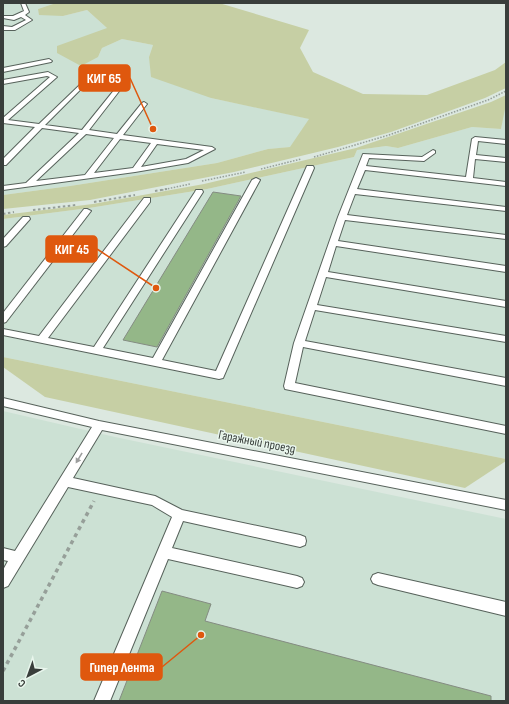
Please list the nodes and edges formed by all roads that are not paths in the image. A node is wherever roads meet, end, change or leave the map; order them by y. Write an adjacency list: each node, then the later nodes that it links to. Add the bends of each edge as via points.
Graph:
1 (23, 3): 2 (lane, via 27,12)
2 (21, 14): 3 (lane, via 14,18); 4 (lane, via 29,20 10,31)
3 (3, 17)
4 (3, 28)
5 (49, 61): 6 (lane)
6 (3, 70)
7 (88, 79): 11 (lane)
8 (5, 83): 11 (lane, via 48,74 54,77 3,121)
9 (117, 90): 12 (lane)
10 (144, 104): 13 (lane)
11 (42, 126): 12 (lane); 19 (lane)
12 (84, 132): 13 (lane); 27 (lane)
13 (120, 136): 14 (lane); 23 (lane)
14 (156, 141): 22 (lane); 22 (lane, via 212,149 188,161)
15 (506, 142): 17 (lane, via 475,139)
16 (432, 152): 21 (lane, via 424,159 366,156)
17 (472, 157): 18 (lane); 24 (lane)
18 (506, 160)
19 (3, 163)
20 (310, 168): 49 (lane, via 219,375)
21 (362, 168): 24 (lane); 29 (lane)
22 (135, 170): 23 (lane)
23 (88, 176): 27 (lane)
24 (469, 179): 26 (lane)
25 (256, 180): 49 (lane)
26 (506, 184)
27 (28, 185): 28 (lane)
28 (3, 188)
29 (352, 191): 32 (lane); 34 (lane)
30 (199, 192): 48 (lane)
31 (145, 195): 46 (lane)
32 (506, 209)
33 (87, 211): 43 (lane)
34 (342, 217): 36 (lane); 38 (lane)
35 (26, 219): 37 (lane)
36 (506, 237)
37 (3, 244)
38 (333, 244): 39 (lane); 40 (lane)
39 (506, 269)
40 (322, 274): 41 (lane); 42 (lane)
41 (506, 304)
42 (312, 307): 45 (lane); 47 (lane)
43 (3, 320)
44 (3, 332): 46 (lane)
45 (506, 339)
46 (41, 340): 48 (lane)
47 (299, 343): 50 (lane); 53 (lane, via 289,386)
48 (97, 350): 49 (lane)
49 (156, 362)
50 (506, 382)
51 (3, 402): 52 (lane, Гаражный проезд)
52 (99, 424): 54 (lane, one-way to 54); 55 (lane, Гаражный проезд)
53 (506, 430)
54 (64, 481): 56 (lane, via 155,501); 60 (lane)
55 (506, 506)
56 (179, 515): 57 (lane); 58 (lane)
57 (300, 541)
58 (164, 552): 63 (lane); 65 (lane)
59 (3, 554): 60 (lane)
60 (18, 558): 62 (lane)
61 (378, 579): 64 (lane)
62 (3, 582)
63 (297, 582)
64 (506, 609)
65 (102, 701)

